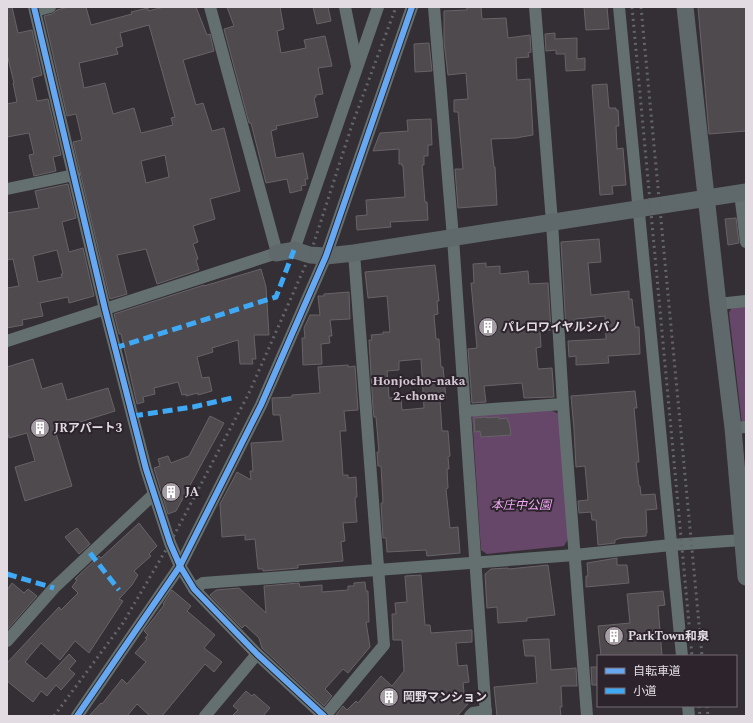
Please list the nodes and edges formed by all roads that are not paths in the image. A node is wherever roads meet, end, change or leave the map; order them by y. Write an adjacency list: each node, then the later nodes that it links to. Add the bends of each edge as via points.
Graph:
1 (50, 7): 10 (street)
2 (210, 7): 21 (street)
3 (344, 7): 11 (street)
4 (378, 7): 11 (street)
5 (412, 7): 23 (street)
6 (434, 7): 18 (street)
7 (535, 7): 17 (street)
8 (620, 7): 16 (street)
9 (686, 7): 15 (street)
10 (35, 9): 12 (street)
11 (358, 68): 20 (street)
12 (74, 175): 13 (street); 26 (street)
13 (7, 189)
14 (743, 192): 15 (street); 19 (street)
15 (706, 197): 16 (street); 25 (street)
16 (639, 208): 17 (street); 33 (street)
17 (552, 222): 18 (street); 28 (street)
18 (453, 238): 22 (street); 29 (street)
19 (746, 242)
20 (294, 250): 21 (street); 23 (street)
21 (277, 253): 26 (street)
22 (354, 253): 23 (street); 37 (street)
23 (326, 256): 36 (street, via 260,405)
24 (746, 301): 25 (street)
25 (718, 304): 30 (street)
26 (105, 309): 27 (street); 31 (street)
27 (7, 341)
28 (563, 404): 29 (street); 34 (street)
29 (465, 411): 35 (street)
30 (740, 428): 32 (street)
31 (154, 494): 36 (street); 40 (street, via 54,588)
32 (743, 531): 33 (street); 38 (street)
33 (671, 545): 34 (street); 42 (street)
34 (575, 554): 35 (street); 48 (street)
35 (476, 562): 37 (street); 43 (street)
36 (180, 566): 39 (street); 44 (street)
37 (377, 569): 39 (street, via 202,584); 46 (street, via 384,645)
38 (746, 577)
39 (194, 590): 41 (street)
40 (7, 641)
41 (257, 654): 45 (street); 46 (street)
42 (682, 655)
43 (486, 714): 47 (street, via 473,713)
44 (77, 716)
45 (205, 716)
46 (324, 716)
47 (470, 716)
48 (587, 716)

